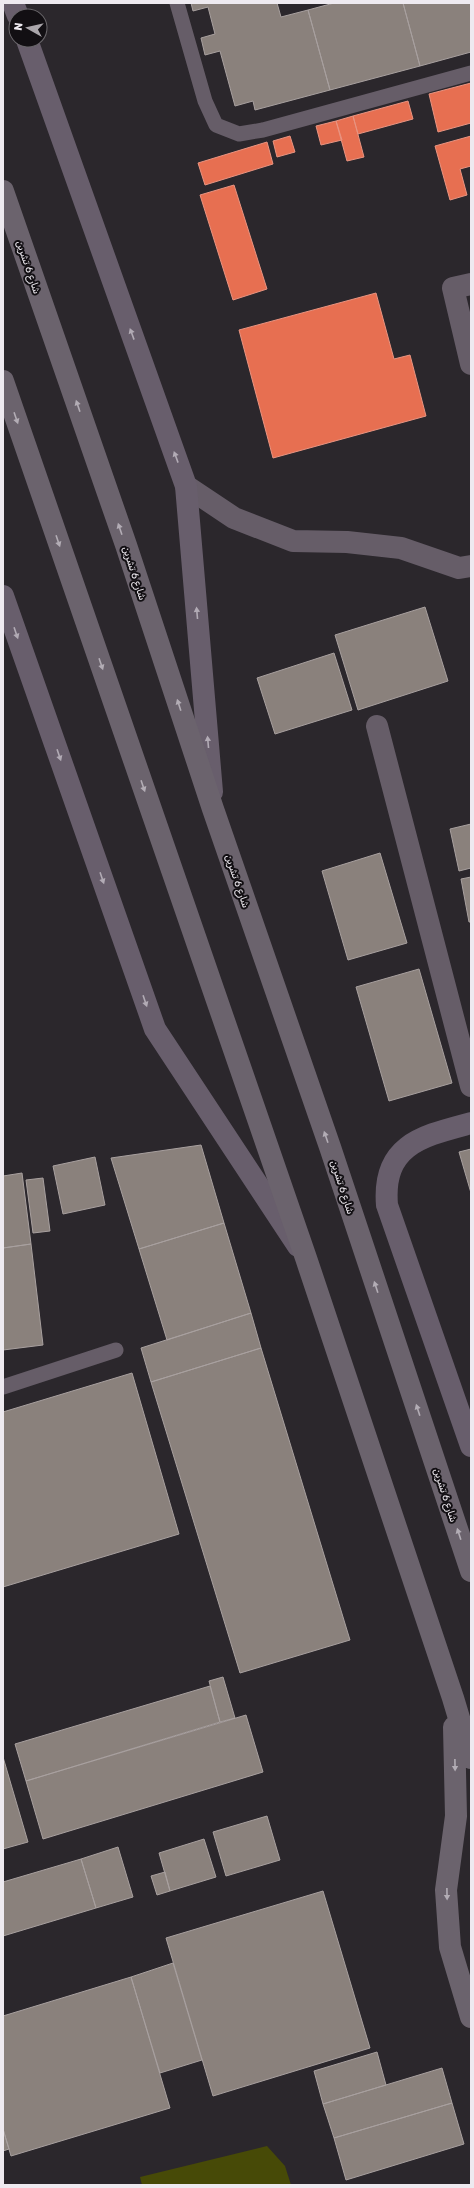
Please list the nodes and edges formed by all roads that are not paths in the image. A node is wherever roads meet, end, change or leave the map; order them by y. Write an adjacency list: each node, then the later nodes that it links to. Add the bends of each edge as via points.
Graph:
1 (177, 3): 3 (lane, via 205,101 216,126 239,134 263,130)
2 (30, 48): 8 (street, one-way to 2)
3 (471, 73)
4 (3, 192): 12 (highway, شارع 6 تشرين, one-way to 4, via 126,544)
5 (471, 284): 6 (street, via 453,288)
6 (471, 364)
7 (3, 381): 15 (highway, one-way to 15)
8 (186, 486): 9 (street, via 234,518 293,540 401,548 459,568); 12 (street, one-way to 8)
9 (471, 566)
10 (3, 596): 15 (street, one-way to 15, via 155,1029)
11 (377, 726): 13 (street)
12 (213, 809): 19 (highway, شارع 6 تشرين, one-way to 12, via 330,1147)
13 (471, 1086)
14 (471, 1124): 18 (street, via 430,1134 408,1146 392,1166 386,1191 387,1205)
15 (306, 1258): 20 (highway)
16 (116, 1350): 17 (lane)
17 (3, 1387)
18 (471, 1446)
19 (471, 1571)
20 (453, 1698): 21 (highway); 22 (highway, one-way to 22, via 456,1816 446,1890 450,1947)
21 (471, 1758)
22 (471, 2017)

